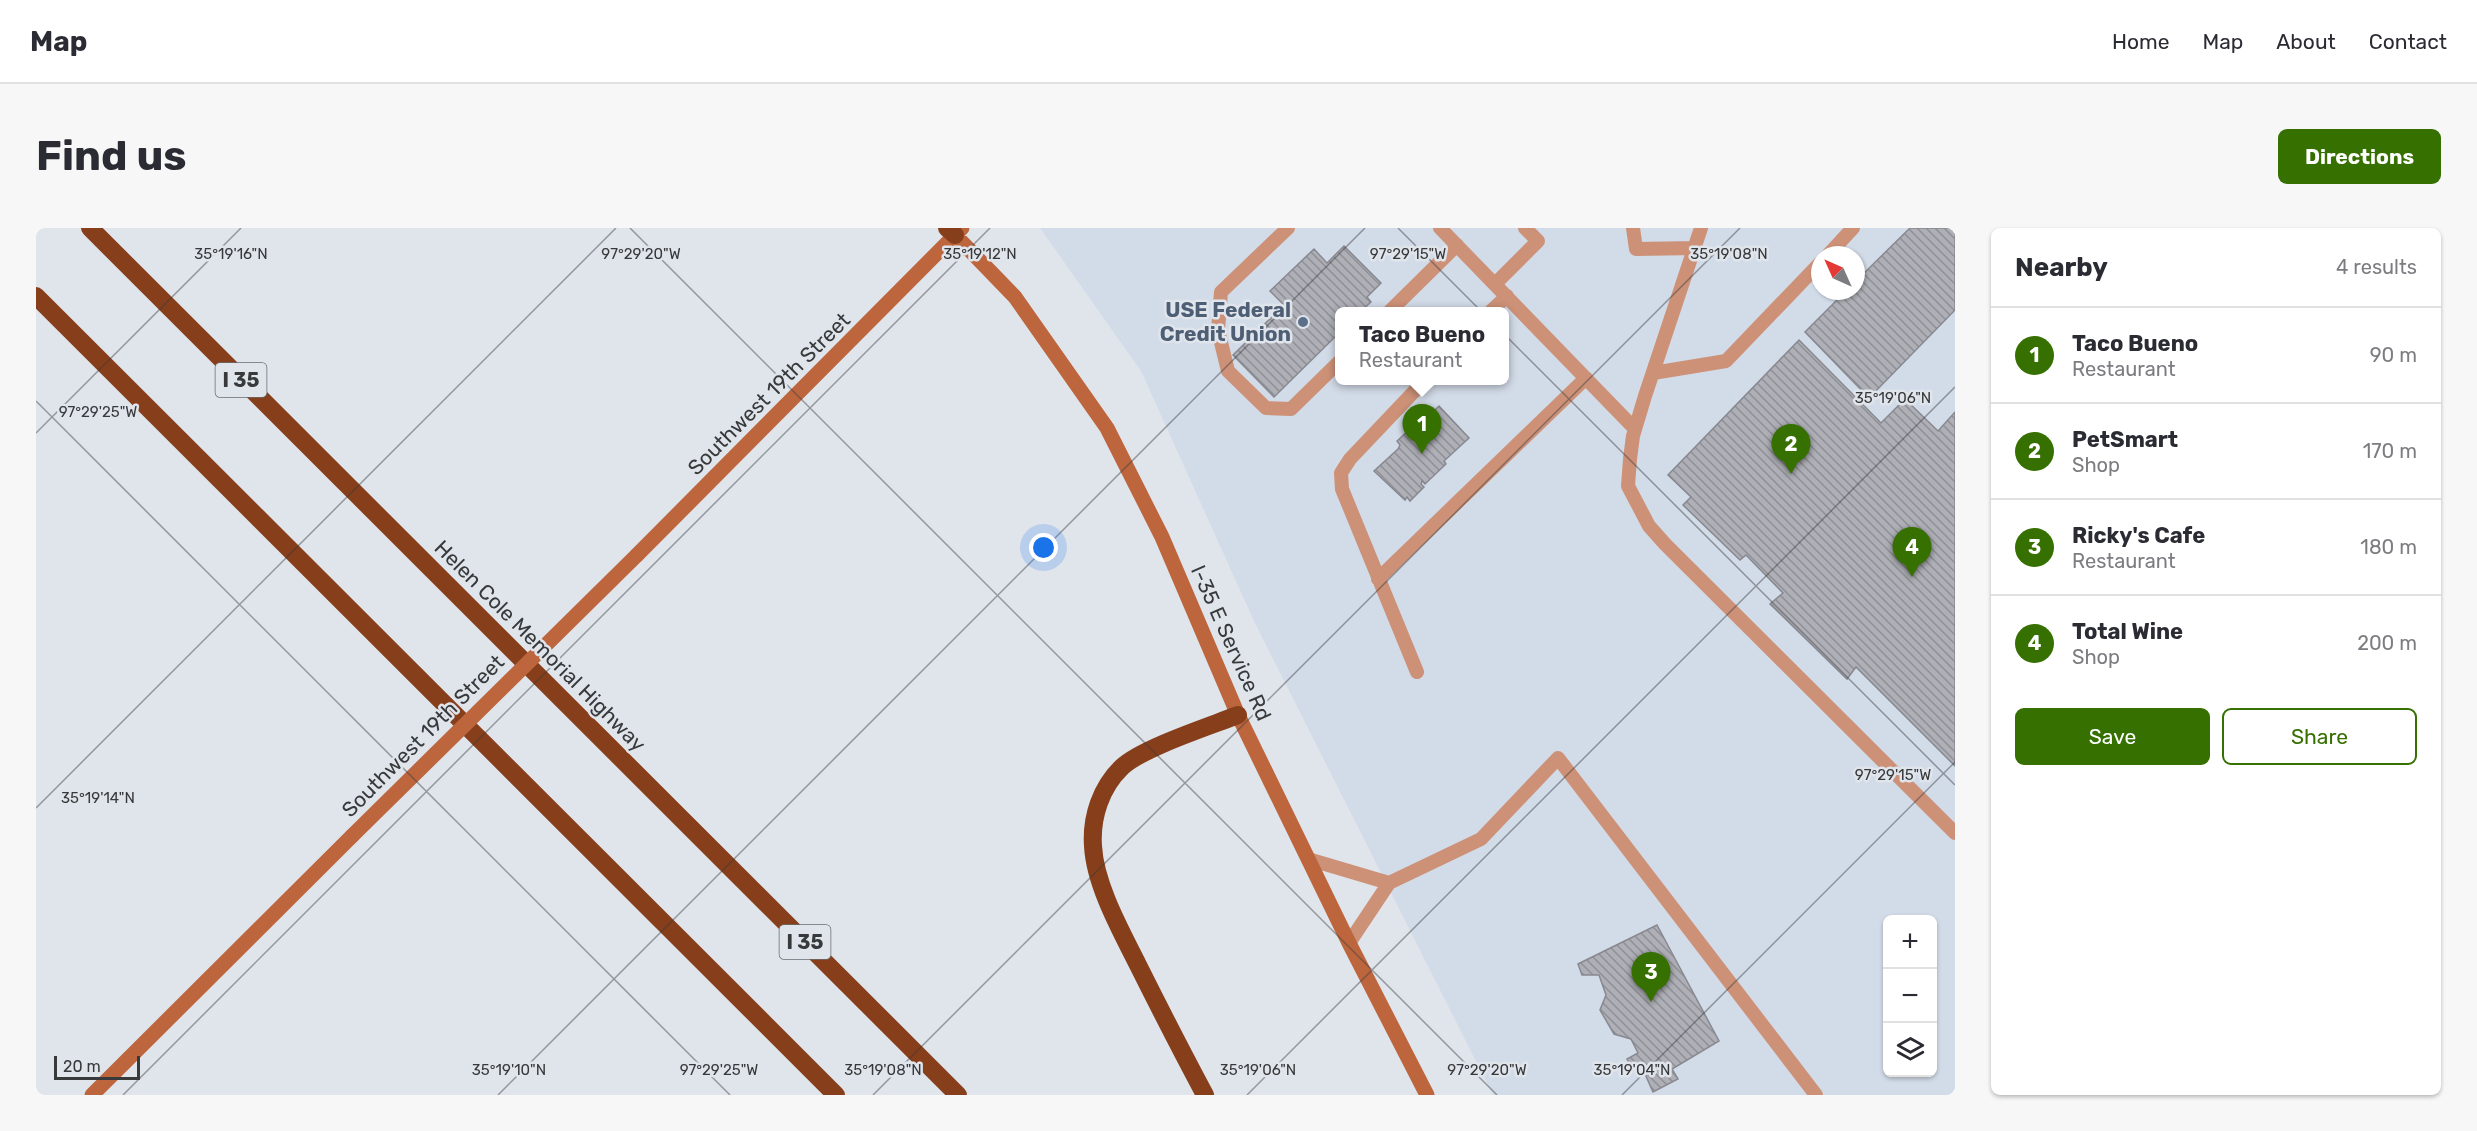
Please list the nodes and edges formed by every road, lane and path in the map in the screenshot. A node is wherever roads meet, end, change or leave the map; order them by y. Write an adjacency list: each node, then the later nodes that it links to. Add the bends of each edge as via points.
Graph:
1 (90, 228): 32 (highway, Helen Cole Memorial Highway / I 35)
2 (1288, 228): 18 (lane, via 1221,292 1218,330 1228,370 1266,408 1291,409)
3 (1440, 228): 9 (lane)
4 (1525, 228): 13 (lane, via 1538,241)
5 (1633, 228): 11 (lane, via 1636,249)
6 (1701, 228): 11 (lane)
7 (1853, 228): 10 (lane)
8 (955, 230): 25 (main road, I-35 E Service Rd, via 1015,297 1107,428 1162,537); 30 (main road, Southwest 19th Street, bridge, via 637,555)
9 (1457, 245): 13 (lane); 16 (lane)
10 (1836, 246)
11 (1695, 248): 19 (lane)
12 (1811, 272): 19 (lane, via 1726,361)
13 (1495, 284): 15 (lane)
14 (36, 296): 31 (highway)
15 (1507, 296): 17 (lane); 20 (lane)
16 (1395, 307)
17 (1496, 307)
18 (1335, 366)
19 (1653, 373): 22 (lane)
20 (1586, 378): 22 (lane); 23 (lane)
21 (1421, 385): 23 (lane, via 1341,472 1342,489)
22 (1635, 429): 26 (lane, via 1628,486 1649,526)
23 (1378, 579): 24 (lane)
24 (1417, 672)
25 (1238, 714): 27 (main road, I-35 E Service Rd); 33 (highway, via 1142,754 1124,766 1109,782 1093,825 1093,848 1114,915)
26 (1955, 833)
27 (1308, 859): 28 (lane); 29 (main road, I-35 E Service Rd)
28 (1389, 883): 29 (lane); 35 (lane, via 1481,839 1558,758)
29 (1349, 943): 34 (main road, I-35 E Service Rd)
30 (92, 1095)
31 (836, 1095)
32 (958, 1095)
33 (1205, 1095)
34 (1427, 1095)
35 (1816, 1095)

